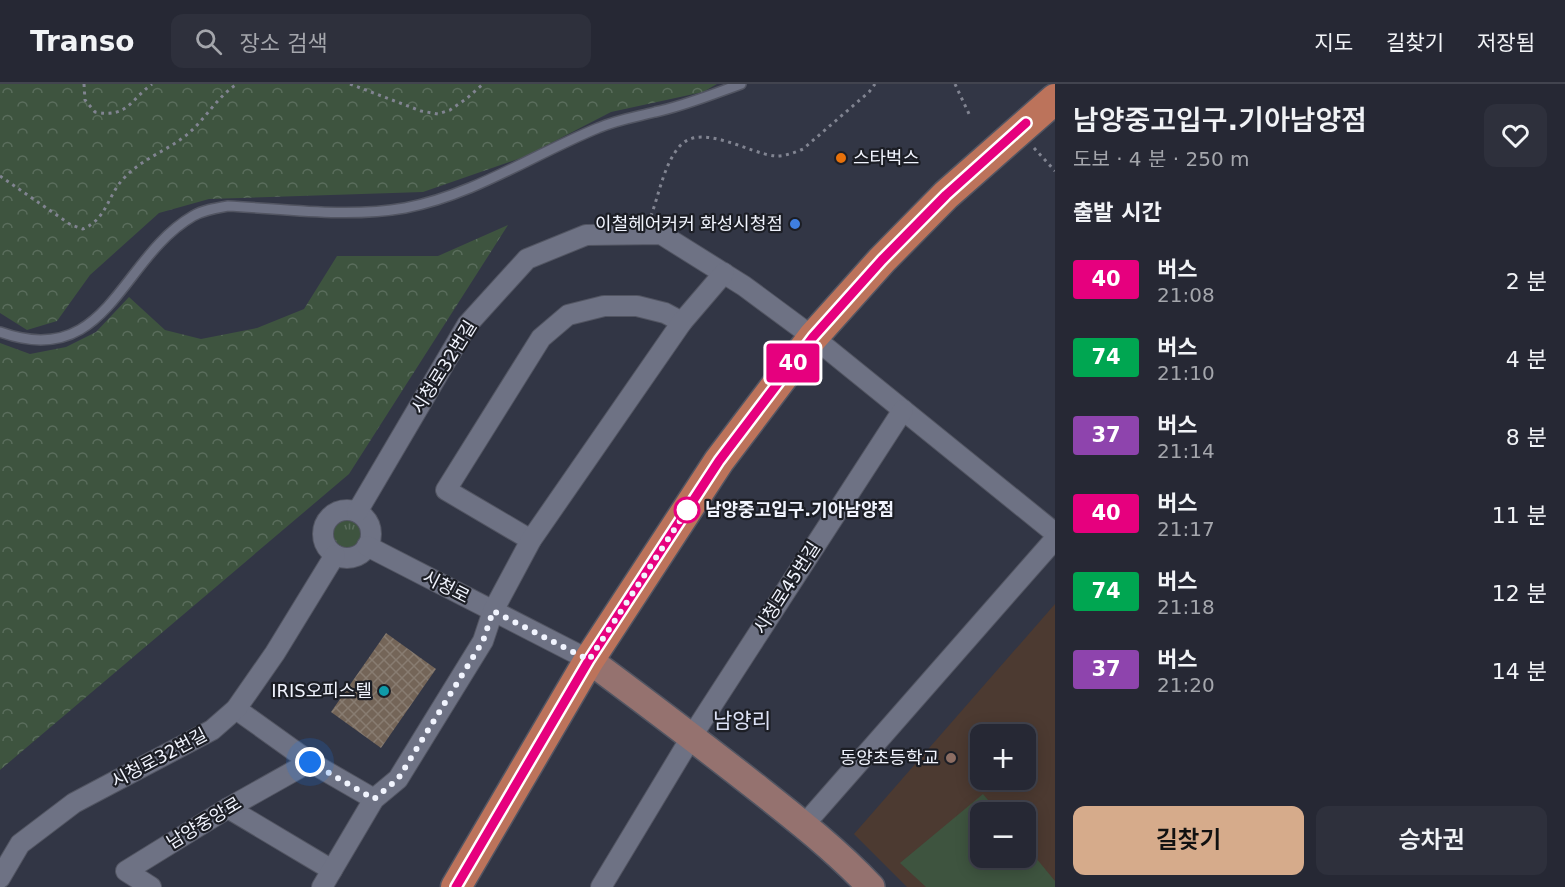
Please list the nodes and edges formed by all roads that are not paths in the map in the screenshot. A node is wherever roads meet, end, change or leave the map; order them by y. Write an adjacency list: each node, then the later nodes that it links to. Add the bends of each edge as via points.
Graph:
1 (741, 84): 5 (lane, via 597,128 495,177 407,207 356,212 228,206 210,209 194,215 164,238 95,321 80,330 35,340)
2 (1055, 99): 6 (main road, via 938,203)
3 (724, 273): 4 (street); 6 (street, 시청로32번길); 8 (street, 시청로32번길, via 661,234 586,235 527,260 467,325)
4 (682, 322): 11 (street); 11 (street, via 665,312 637,306 604,306 568,315 541,338 446,490)
5 (0, 332)
6 (813, 337): 7 (street, 시청로32번길); 15 (main road, via 719,461)
7 (903, 410): 9 (street, 시청로32번길); 17 (street, 시청로45번길)
8 (357, 512): 12 (street, via 368,524); 13 (street, via 334,514 324,527 325,544)
9 (1055, 533)
10 (1055, 539): 21 (street)
11 (531, 540): 14 (street)
12 (368, 546): 13 (street, via 357,556); 14 (street, 시청로)
13 (335, 555): 16 (street, 시청로32번길)
14 (493, 611): 15 (street, 시청로); 19 (street, via 483,641 398,779)
15 (589, 660): 17 (street); 25 (main road)
16 (237, 709): 18 (street); 22 (street, 시청로32번길, via 212,730 74,803 21,844)
17 (692, 735): 21 (street); 26 (street, 시청로45번길)
18 (310, 762): 19 (street); 20 (street, 남양중앙로)
19 (374, 799): 23 (street)
20 (228, 808): 23 (street); 24 (street, 남양중앙로, via 126,871)
21 (804, 825): 27 (street)
22 (0, 878)
23 (327, 879)
24 (151, 887)
25 (456, 887)
26 (601, 887)
27 (871, 887)

